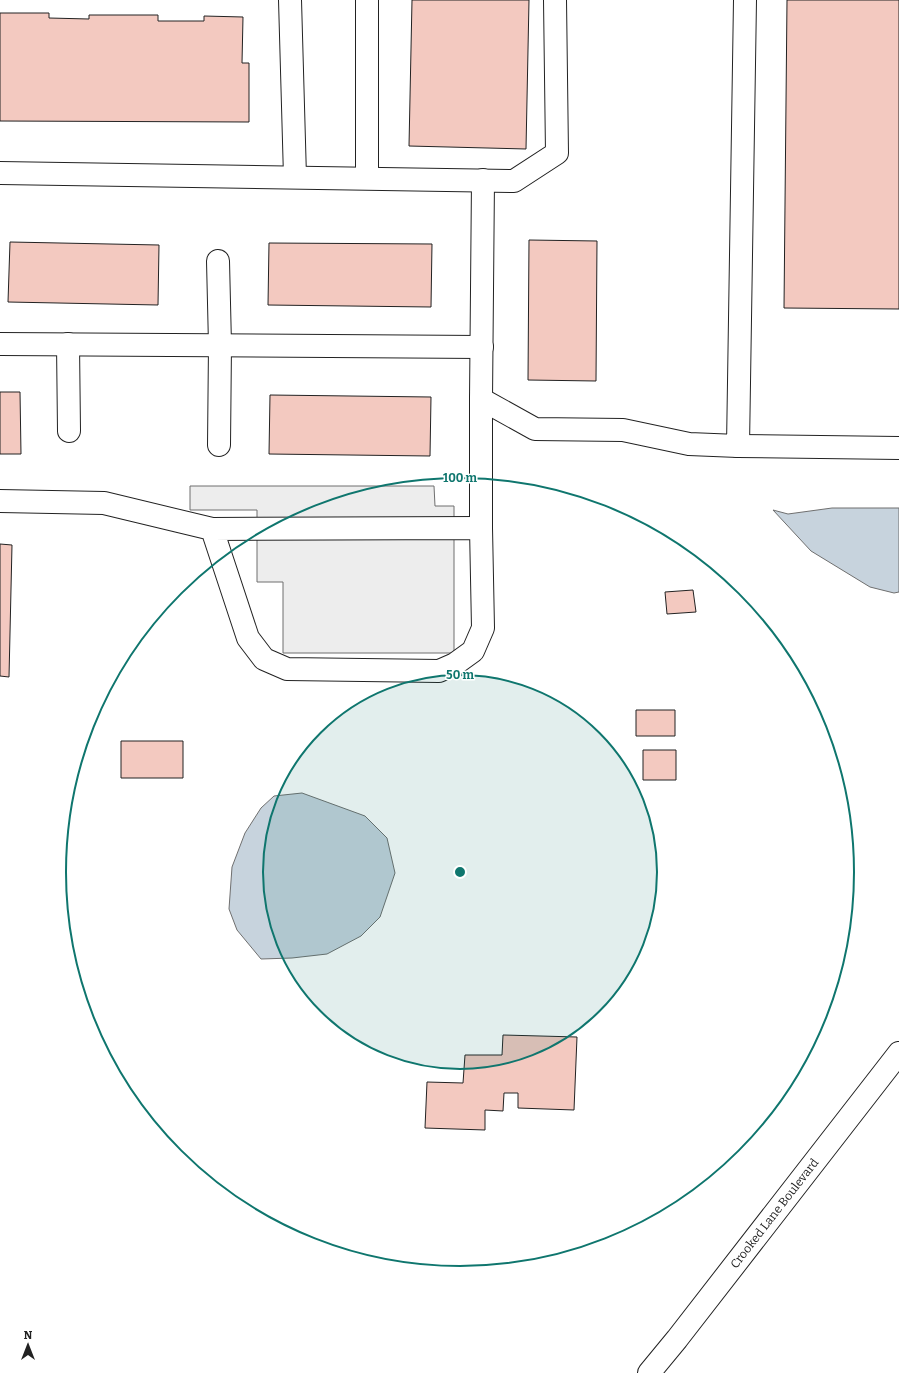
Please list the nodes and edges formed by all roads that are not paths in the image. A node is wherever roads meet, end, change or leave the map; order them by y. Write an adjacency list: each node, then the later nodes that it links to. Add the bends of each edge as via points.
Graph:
1 (290, 0): 6 (street)
2 (368, 0): 7 (street)
3 (555, 0): 8 (street, via 557,153 514,181)
4 (745, 0): 17 (street)
5 (0, 173): 6 (street)
6 (295, 177): 7 (street)
7 (366, 178): 8 (street)
8 (483, 180): 13 (street)
9 (218, 260): 12 (street)
10 (0, 344): 11 (street)
11 (68, 344): 12 (street); 15 (street)
12 (220, 345): 13 (street); 16 (street)
13 (482, 347): 14 (street)
14 (482, 400): 17 (street, via 535,429 623,430 689,444); 20 (street)
15 (69, 431)
16 (219, 445)
17 (738, 446): 18 (street)
18 (899, 448)
19 (0, 501): 21 (street, via 104,504)
20 (481, 528): 21 (street); 21 (street, via 483,628 473,651 440,671 287,669 264,660 248,638)
21 (212, 529)
22 (899, 1053): 23 (street, Crooked Lane Boulevard)
23 (649, 1373)

